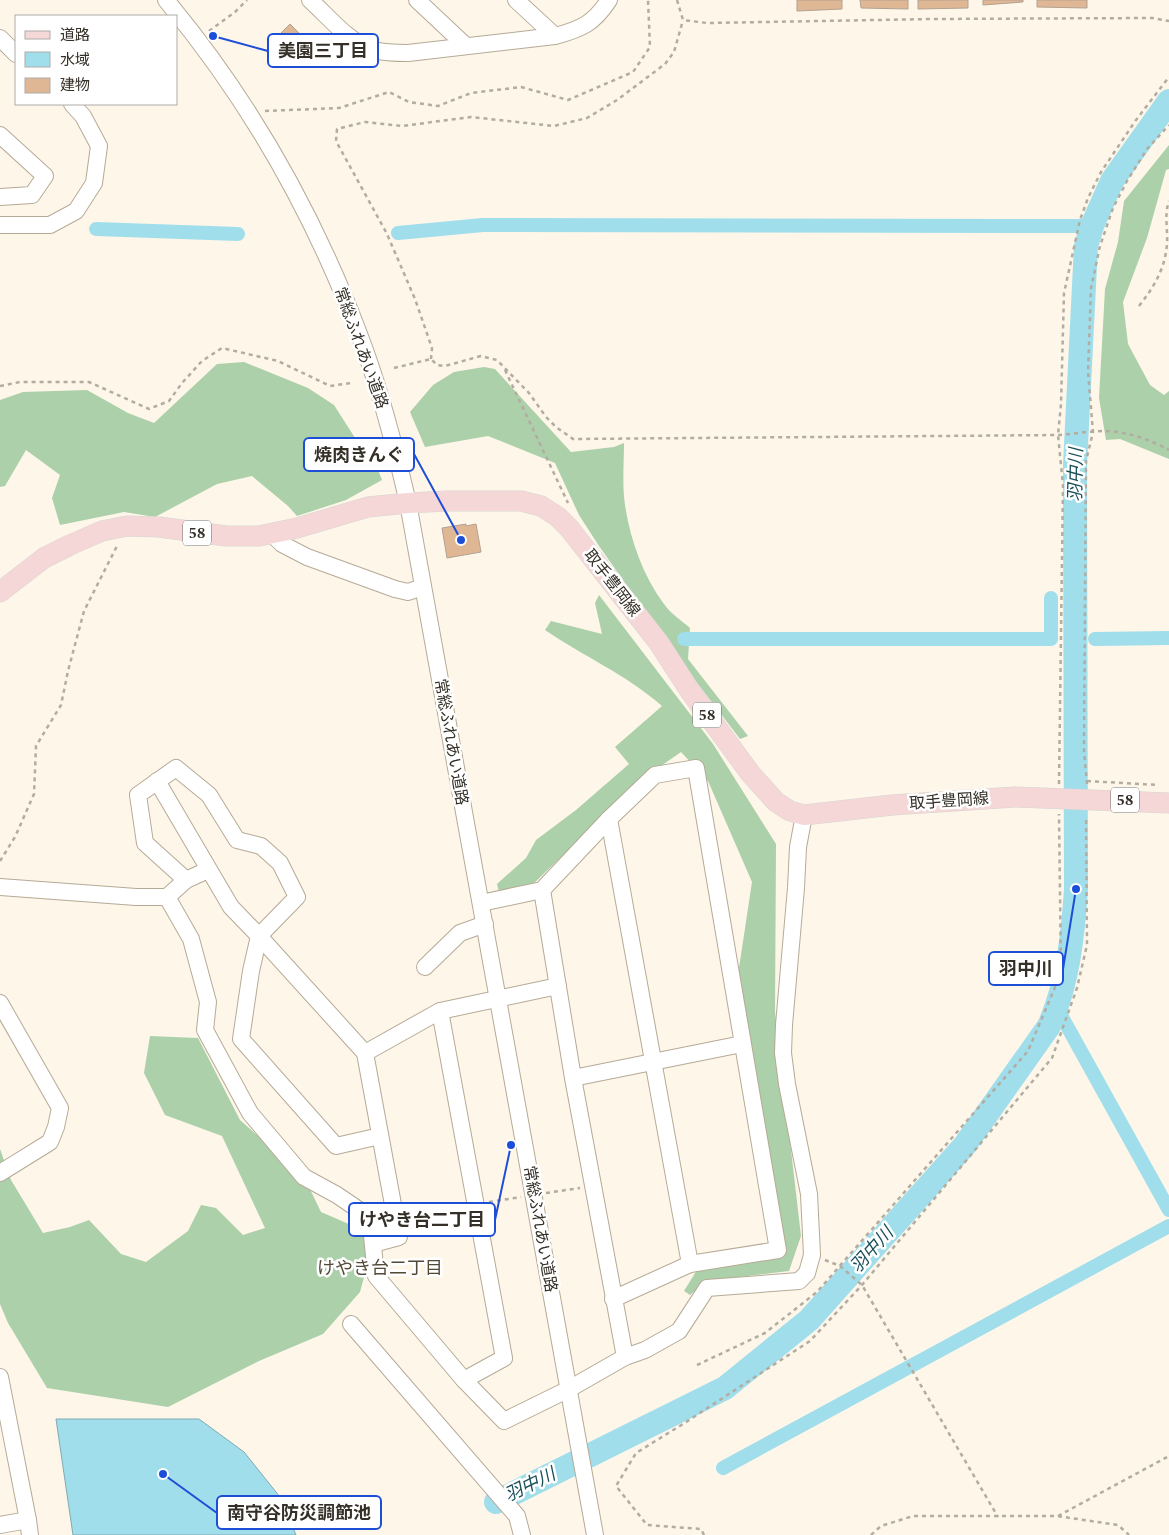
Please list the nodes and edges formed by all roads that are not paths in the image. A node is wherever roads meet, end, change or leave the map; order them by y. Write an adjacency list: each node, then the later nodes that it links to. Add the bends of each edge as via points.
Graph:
1 (166, 0): 14 (street, 常総ふれあい道路, via 248,112 315,233 364,350)
2 (310, 0): 8 (street, via 361,45 374,50 408,53)
3 (418, 0): 8 (street)
4 (516, 0): 6 (street)
5 (610, 0): 6 (street, via 599,15 577,30)
6 (555, 36): 8 (street)
7 (0, 38): 9 (street)
8 (466, 46)
9 (15, 53)
10 (73, 105): 13 (street, via 83,116 99,146 94,183 76,211 50,225)
11 (0, 135): 12 (street, via 45,176 32,195)
12 (0, 197)
13 (0, 225)
14 (408, 503): 15 (main road, 取手豊岡線 / 58, via 368,507); 16 (street, 常総ふれあい道路); 20 (main road, 取手豊岡線 / 58, via 521,501 541,506 558,517 659,643 750,773 776,802 790,811)
15 (271, 533): 16 (street, via 282,544 307,557 396,589 408,592); 17 (main road, 取手豊岡線 / 58, via 226,536 127,526 102,532 53,554 26,570)
16 (423, 587): 27 (street, 常総ふれあい道路)
17 (0, 592)
18 (158, 781): 22 (street); 23 (street, via 138,795 145,843); 29 (street, via 176,768 209,795 237,840 262,846 280,863 297,898)
19 (1169, 803): 20 (main road, 取手豊岡線 / 58, via 1073,794 971,799)
20 (804, 814): 46 (street, via 798,847 783,1053 809,1194 812,1254 807,1273 799,1281 707,1288 679,1331)
21 (609, 819): 25 (street); 36 (street, via 655,775 696,768); 38 (street)
22 (208, 870): 23 (street); 29 (street, via 231,907)
23 (186, 880): 26 (street)
24 (0, 887): 26 (street)
25 (542, 890): 27 (street); 31 (street)
26 (167, 897): 42 (street, via 191,939 208,1002 205,1030 250,1113 304,1177 362,1212)
27 (481, 903): 28 (street, 常総ふれあい道路)
28 (485, 924): 30 (street, via 460,933); 32 (street, 常総ふれあい道路)
29 (259, 936): 37 (street); 40 (street, via 241,1039 336,1146)
30 (425, 967)
31 (558, 986): 32 (street); 39 (street)
32 (498, 998): 34 (street); 49 (street, 常総ふれあい道路)
33 (0, 1003): 35 (street)
34 (440, 1011): 37 (street); 48 (street, via 504,1358)
35 (5, 1025): 41 (street, via 60,1108 50,1142)
36 (742, 1044): 38 (street); 43 (street, via 778,1250)
37 (365, 1053): 40 (street)
38 (653, 1061): 39 (street); 43 (street)
39 (573, 1078): 44 (street)
40 (380, 1136): 42 (street, via 399,1237)
41 (0, 1173)
42 (373, 1244): 48 (street, via 376,1276)
43 (690, 1264): 44 (street)
44 (613, 1300): 46 (street)
45 (351, 1324): 53 (street, via 517,1516)
46 (625, 1357): 49 (street)
47 (0, 1377): 50 (street)
48 (464, 1380): 49 (street, via 504,1421)
49 (569, 1389): 54 (street, 常総ふれあい道路)
50 (5, 1423): 52 (street)
51 (0, 1525): 52 (street)
52 (29, 1528)
53 (522, 1535)
54 (595, 1535)

